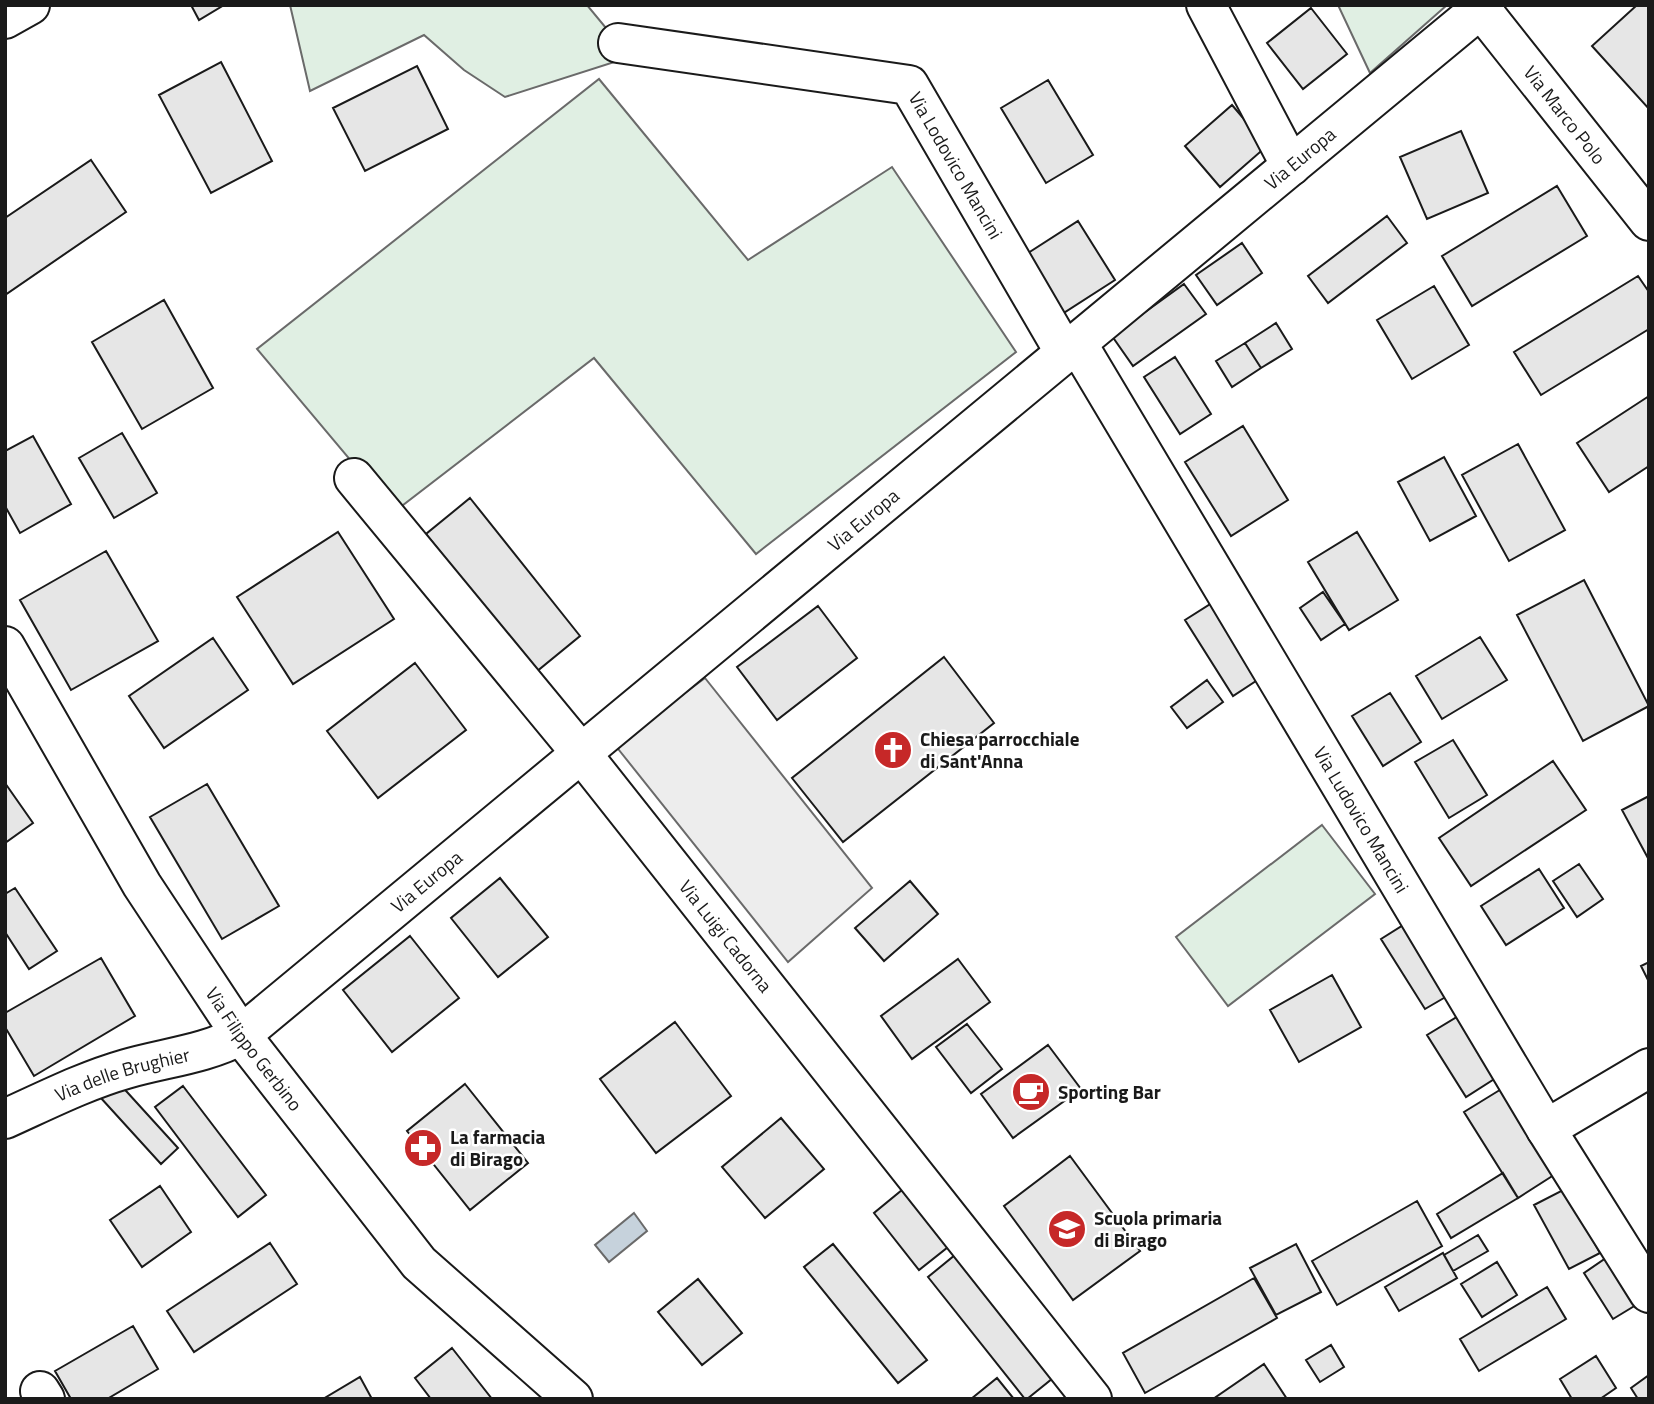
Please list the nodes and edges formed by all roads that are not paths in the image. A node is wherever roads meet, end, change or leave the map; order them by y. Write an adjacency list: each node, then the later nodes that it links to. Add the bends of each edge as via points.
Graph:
1 (30, 5): 4 (street)
2 (1206, 5): 6 (street)
3 (1483, 7): 6 (street, Via Europa); 7 (street, Via Marco Polo)
4 (5, 19)
5 (618, 43): 8 (street, Via Lodovico Mancini, via 909,85)
6 (1291, 166): 8 (street, Via Europa)
7 (1649, 221)
8 (1071, 348): 11 (street, Via Europa); 15 (street, Via Ludovico Mancini)
9 (354, 478): 11 (street, Via Luigi Cadorna)
10 (5, 646): 12 (street, Via Filippo Gerbino, via 142,885)
11 (581, 753): 12 (street, Via Europa); 18 (street, Via Luigi Cadorna)
12 (241, 1035): 14 (street, Via delle Brughier, via 83,1083); 17 (street, Via Filippo Gerbino, via 419,1263)
13 (1649, 1068): 15 (street)
14 (5, 1119)
15 (1546, 1129): 16 (street, Via Ludovico Mancini)
16 (1649, 1293)
17 (573, 1399)
18 (1093, 1399)

